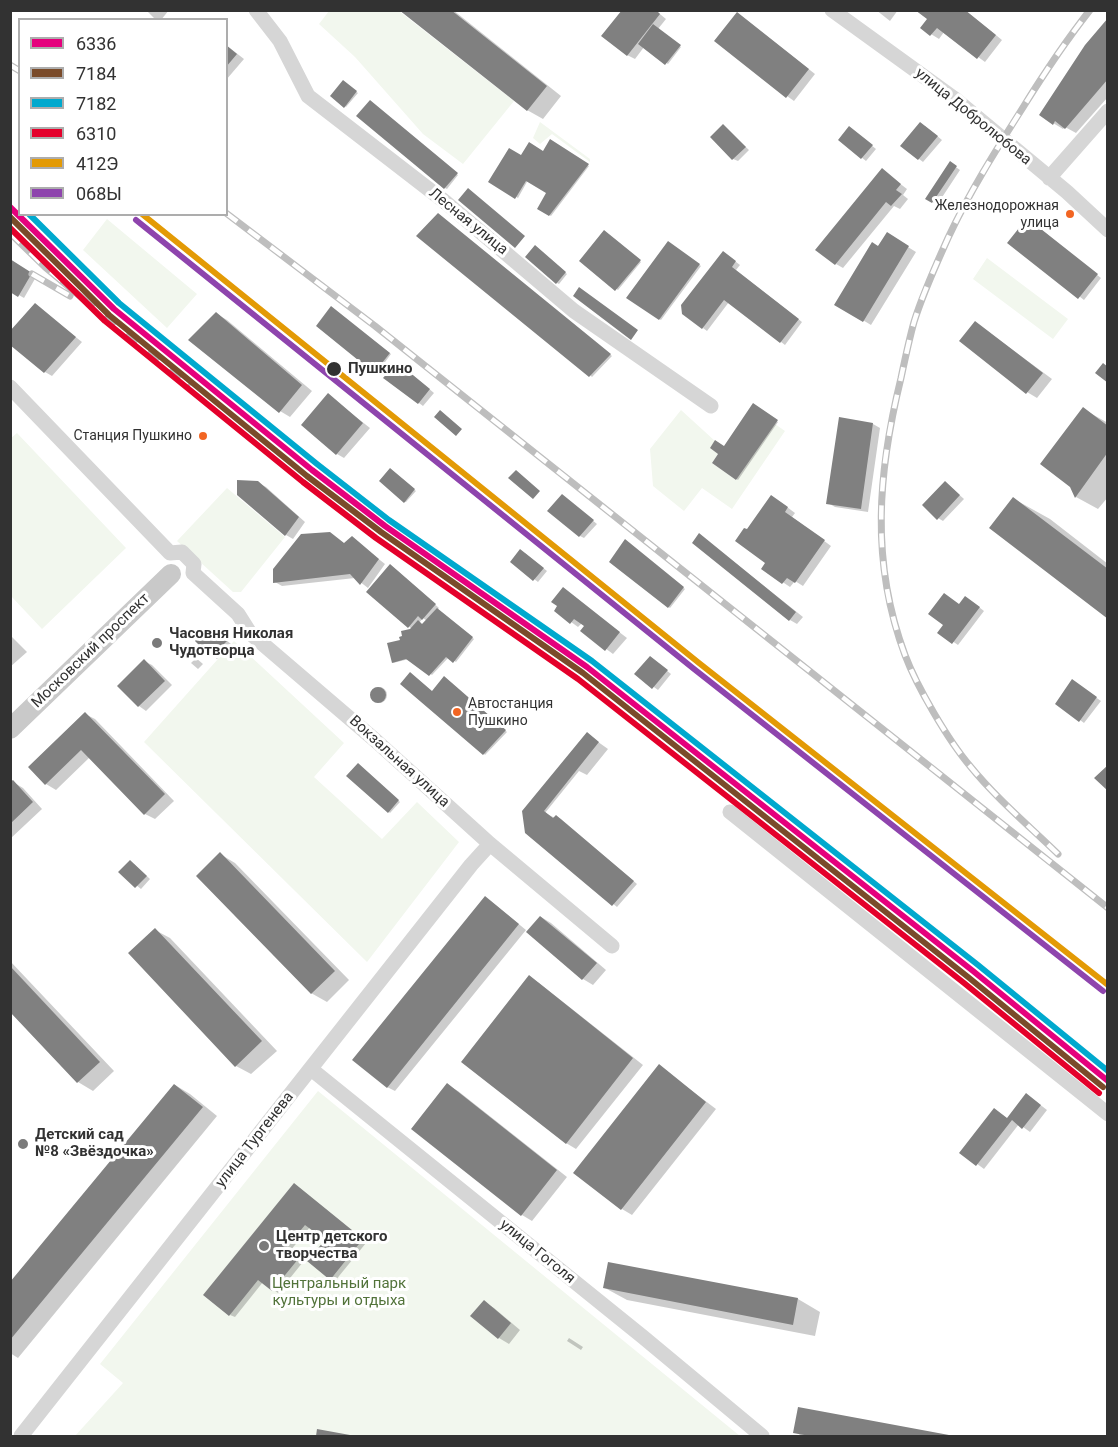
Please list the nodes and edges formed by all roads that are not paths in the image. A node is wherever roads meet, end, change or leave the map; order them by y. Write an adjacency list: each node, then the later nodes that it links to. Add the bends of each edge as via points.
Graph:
1 (256, 10): 7 (street, Лесная улица, via 280,41 308,96 444,201 574,310)
2 (832, 10): 4 (street, улица Добролюбова, via 955,99)
3 (1107, 111): 4 (street)
4 (1049, 178): 5 (street, улица Добролюбова)
5 (1107, 230)
6 (10, 387): 8 (street, Вокзальная улица)
7 (711, 406)
8 (170, 553): 9 (street, Вокзальная улица, via 182,552 194,564); 10 (street, via 166,564)
9 (193, 573): 10 (street, via 180,578); 13 (street, Вокзальная улица, via 238,614 250,633)
10 (171, 574): 11 (main road, Московский проспект)
11 (10, 729)
12 (730, 812): 16 (street)
13 (490, 844): 14 (street, Вокзальная улица); 15 (street, улица Тургенева)
14 (612, 946)
15 (311, 1069): 17 (street, улица Тургенева); 18 (street, улица Гоголя)
16 (1107, 1114)
17 (21, 1437)
18 (762, 1437)

